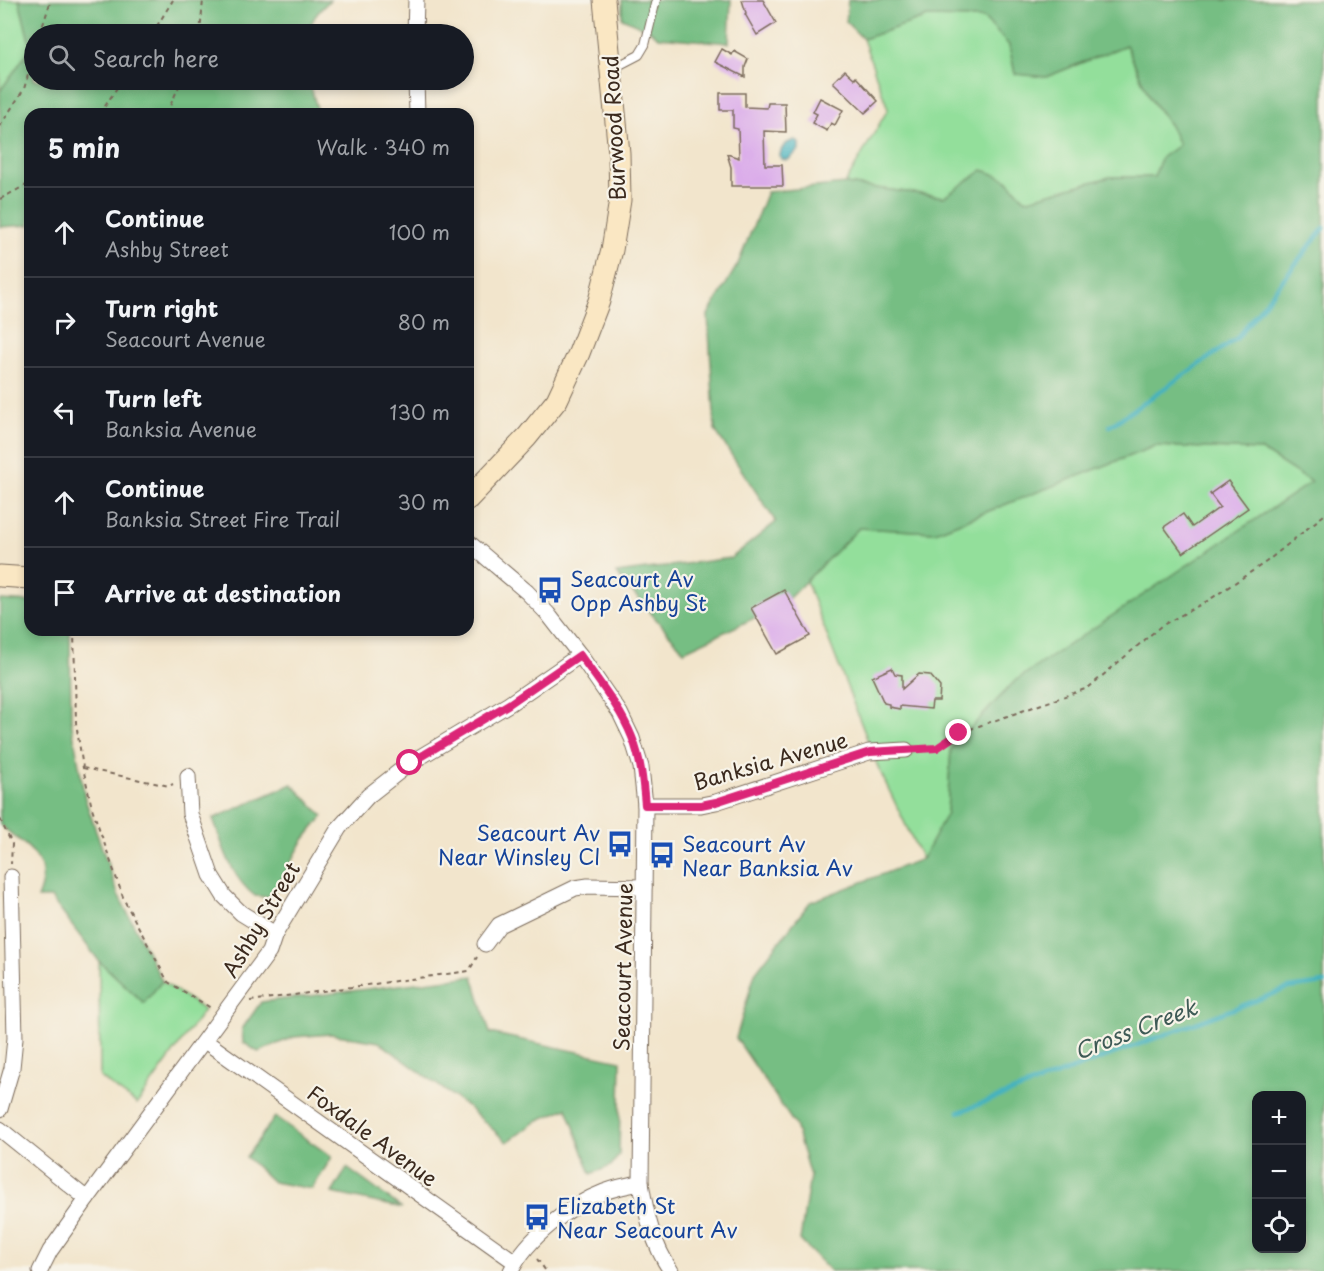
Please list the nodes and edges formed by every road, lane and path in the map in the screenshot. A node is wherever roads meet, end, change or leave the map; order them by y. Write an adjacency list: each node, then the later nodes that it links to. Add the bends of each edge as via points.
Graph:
1 (51, 0): 7 (path)
2 (173, 0): 8 (path)
3 (203, 0): 9 (path)
4 (416, 0): 10 (street)
5 (604, 0): 11 (main road, Burwood Road)
6 (656, 0): 11 (lane, via 639,56)
7 (43, 24)
8 (158, 24)
9 (201, 24)
10 (415, 24)
11 (611, 70): 22 (main road, Burwood Road, via 620,200 599,301 557,400)
12 (24, 89): 19 (path)
13 (116, 90): 16 (path)
14 (177, 90): 17 (path)
15 (416, 90): 18 (street)
16 (104, 108)
17 (169, 108)
18 (417, 108)
19 (0, 126)
20 (24, 186): 21 (path)
21 (0, 199)
22 (474, 493)
23 (1324, 515): 29 (path, via 1256,568 1161,626 1088,688 959,733 937,748)
24 (474, 547): 28 (street, Seacourt Avenue, via 528,592)
25 (0, 576): 26 (main road)
26 (24, 578)
27 (74, 636): 30 (path, via 76,723)
28 (580, 655): 32 (street, Seacourt Avenue, via 620,713 632,738 641,767); 36 (street, Ashby Street, via 509,704 410,763 368,796 339,828)
29 (906, 750): 32 (street, Banksia Avenue, via 870,752 708,804)
30 (83, 768): 31 (path, via 169,786); 38 (path, via 92,808 124,900 168,982)
31 (188, 776): 36 (street, via 190,814 211,875 241,913)
32 (645, 805): 35 (street, Seacourt Avenue)
33 (0, 819): 34 (path, via 12,844)
34 (11, 877): 40 (street, via 15,1038 12,1068)
35 (644, 887): 37 (street, via 575,888 499,926); 42 (street, Seacourt Avenue)
36 (275, 934): 38 (street, Ashby Street, via 269,952)
37 (484, 945): 38 (path, via 469,971)
38 (228, 1010): 39 (street, Ashby Street)
39 (206, 1041): 43 (street, Ashby Street); 44 (street, Foxdale Avenue)
40 (0, 1109)
41 (0, 1129): 43 (street)
42 (640, 1183): 44 (street, via 603,1192 573,1208 550,1225); 46 (street, Seacourt Avenue, via 653,1237)
43 (87, 1199): 45 (street, Ashby Street)
44 (513, 1267)
45 (40, 1271)
46 (671, 1271)

